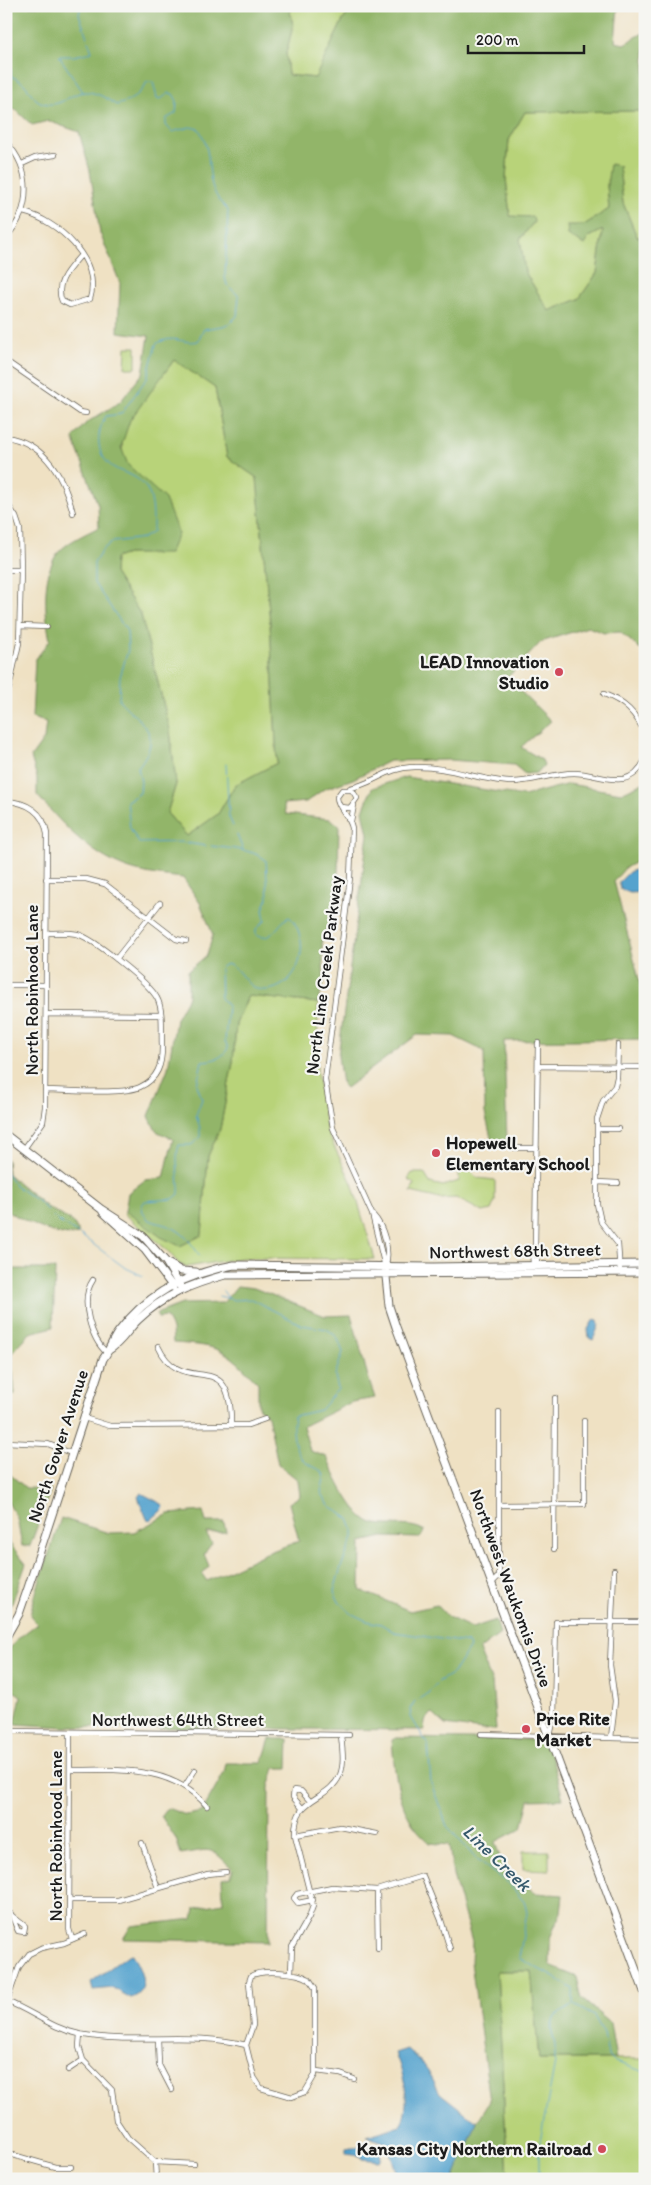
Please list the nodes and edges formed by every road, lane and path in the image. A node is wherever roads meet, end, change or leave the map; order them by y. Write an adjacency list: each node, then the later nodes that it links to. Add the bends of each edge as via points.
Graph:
1 (6, 142): 3 (street)
2 (55, 155): 3 (street)
3 (22, 164): 4 (street, via 25,184)
4 (23, 212): 5 (street); 6 (street, via 39,216 55,226)
5 (6, 237)
6 (81, 255): 6 (street, via 93,289 90,298 70,306 62,302 58,294 60,284)
7 (6, 361): 8 (street)
8 (86, 413)
9 (6, 437): 11 (street, via 28,444 54,467 67,490)
10 (6, 502): 13 (street, via 20,529)
11 (73, 513)
12 (6, 570): 13 (street)
13 (21, 570): 14 (street)
14 (21, 626): 15 (street); 16 (street)
15 (47, 627)
16 (9, 688)
17 (604, 694): 18 (street, via 624,703)
18 (645, 734)
19 (645, 760): 20 (street, via 629,777 618,780 555,773 529,781 506,782 415,767 384,773)
20 (363, 785): 21 (street); 22 (street, North Line Creek Parkway)
21 (349, 788): 22 (street); 25 (street, via 338,794)
22 (357, 798): 24 (street, North Line Creek Parkway)
23 (6, 802): 27 (street, North Robinhood Lane, via 29,806 45,825)
24 (355, 804): 25 (street, via 350,808); 26 (street, North Line Creek Parkway)
25 (341, 807): 26 (street)
26 (351, 821): 55 (street, North Line Creek Parkway, via 350,878 325,1080 333,1128 372,1214)
27 (46, 879): 29 (street, via 99,882); 30 (street, North Robinhood Lane)
28 (160, 903): 29 (street)
29 (149, 918): 31 (street, via 176,939); 32 (street)
30 (46, 933): 32 (street, via 78,935); 34 (street, North Robinhood Lane)
31 (186, 942)
32 (116, 959): 36 (street, via 156,996)
33 (6, 985): 34 (street)
34 (46, 985): 35 (street, North Robinhood Lane)
35 (46, 1014): 36 (street); 42 (street, North Robinhood Lane)
36 (161, 1015): 42 (street, via 161,1064 152,1078 140,1087 125,1090)
37 (538, 1042): 39 (street)
38 (618, 1045): 40 (street)
39 (538, 1066): 40 (street); 47 (street)
40 (618, 1067): 41 (street); 43 (street, via 615,1086 599,1110)
41 (645, 1067)
42 (45, 1090): 48 (street, North Robinhood Lane, via 43,1122)
43 (597, 1129): 44 (street); 49 (street)
44 (618, 1129)
45 (6, 1135): 48 (main road)
46 (515, 1148): 47 (street)
47 (537, 1148): 56 (street)
48 (24, 1150): 51 (main road)
49 (597, 1182): 50 (street); 54 (street, via 598,1215 618,1244)
50 (618, 1183)
51 (101, 1209): 52 (main road, via 142,1236); 60 (main road, via 108,1219 145,1250)
52 (166, 1262): 57 (main road, via 181,1271); 60 (main road)
53 (645, 1264): 54 (main road, Northwest 68th Street)
54 (620, 1268): 56 (main road, Northwest 68th Street); 58 (main road, Northwest 68th Street)
55 (385, 1271): 56 (main road, Northwest 68th Street); 57 (main road, North Gower Avenue, via 234,1265); 60 (main road, via 225,1275); 75 (main road, Northwest Waukomis Drive, via 391,1313)
56 (536, 1271)
57 (202, 1272): 60 (main road, North Gower Avenue)
58 (645, 1272)
59 (93, 1280): 62 (street, via 88,1288 88,1311 97,1344)
60 (177, 1287): 62 (main road, North Gower Avenue, via 134,1313 112,1340)
61 (158, 1346): 68 (street, via 170,1366 184,1373 211,1375 222,1383 228,1390)
62 (108, 1351): 65 (main road, North Gower Avenue)
63 (555, 1398): 72 (street)
64 (499, 1412): 71 (street)
65 (84, 1418): 68 (street, via 110,1426); 70 (main road, North Gower Avenue)
66 (265, 1419): 68 (street, via 253,1424)
67 (584, 1421): 72 (street, via 584,1504)
68 (231, 1425)
69 (6, 1442): 70 (street, via 48,1444)
70 (71, 1453): 78 (main road, North Gower Avenue, via 28,1588)
71 (499, 1504): 72 (street); 75 (street, via 499,1576)
72 (555, 1505): 73 (street)
73 (554, 1549)
74 (614, 1570): 76 (street)
75 (493, 1582): 84 (main road, Northwest Waukomis Drive)
76 (612, 1622): 77 (street); 84 (street, via 556,1622 554,1718); 85 (street, via 610,1665 615,1701)
77 (645, 1622)
78 (6, 1636)
79 (6, 1731): 80 (street, Northwest 64th Street)
80 (70, 1733): 82 (street, Northwest 64th Street); 87 (street, North Robinhood Lane)
81 (481, 1734): 84 (street)
82 (342, 1735): 83 (street, Northwest 64th Street); 90 (street, via 340,1776)
83 (349, 1735)
84 (550, 1737): 85 (street); 109 (main road, Northwest Waukomis Drive)
85 (611, 1738): 86 (street)
86 (645, 1739)
87 (70, 1770): 89 (street, via 148,1772); 100 (street, North Robinhood Lane)
88 (195, 1770): 89 (street)
89 (184, 1786): 91 (street)
90 (310, 1801): 92 (street); 92 (street, via 301,1791 294,1790 293,1797)
91 (207, 1806)
92 (302, 1808): 93 (street, via 295,1824)
93 (295, 1834): 94 (street, via 340,1827); 99 (street)
94 (377, 1834)
95 (142, 1843): 97 (street)
96 (226, 1872): 97 (street)
97 (158, 1888): 100 (street, via 118,1900)
98 (377, 1890): 99 (street, via 332,1887); 106 (street); 107 (street, via 423,1876)
99 (310, 1891): 101 (street); 101 (street, via 296,1894 294,1898 298,1903)
100 (69, 1900): 105 (street, North Robinhood Lane, via 68,1929)
101 (312, 1900): 108 (street, via 309,1917 292,1947)
102 (6, 1911): 103 (street)
103 (12, 1914)
104 (85, 1934): 105 (street, North Robinhood Lane)
105 (72, 1938): 110 (street, North Robinhood Lane, via 36,1950 26,1958 17,1972)
106 (378, 1948)
107 (450, 1949)
108 (291, 1973): 113 (street, via 255,1973 249,1982 253,2025); 116 (street, via 304,1976 312,1981 315,1988)
109 (645, 1994)
110 (7, 2001): 111 (street, via 50,2024)
111 (80, 2034): 112 (street); 114 (street)
112 (158, 2039): 113 (street, via 216,2039); 118 (street, via 160,2065)
113 (246, 2045): 116 (street, via 258,2086 268,2092 300,2096 312,2083)
114 (82, 2060): 115 (street); 120 (street, via 112,2090 119,2128)
115 (68, 2070)
116 (316, 2071): 117 (street)
117 (354, 2079)
118 (172, 2090)
119 (6, 2153): 122 (street, via 55,2167)
120 (155, 2162): 121 (street); 123 (street)
121 (194, 2164)
122 (71, 2167)
123 (156, 2179)

